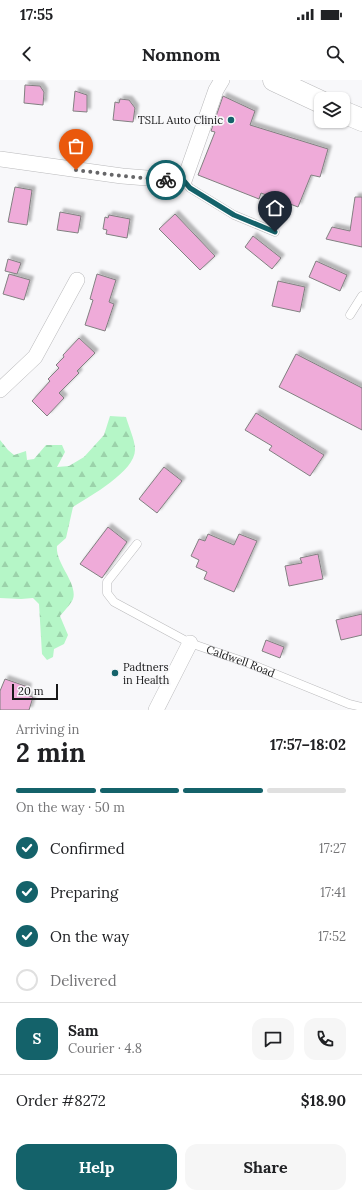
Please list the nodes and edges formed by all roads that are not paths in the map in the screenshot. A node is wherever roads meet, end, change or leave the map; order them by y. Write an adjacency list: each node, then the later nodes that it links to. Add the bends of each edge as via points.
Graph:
1 (222, 80): 7 (street, via 216,90)
2 (274, 80): 3 (main road)
3 (314, 99)
4 (350, 115): 5 (main road)
5 (362, 120)
6 (0, 159): 7 (street, via 122,176)
7 (184, 181): 8 (lane, via 190,188 234,215)
8 (275, 232)
9 (77, 280): 12 (street, via 35,357)
10 (362, 296): 11 (lane)
11 (350, 315)
12 (0, 390)
13 (137, 544): 14 (lane, Caldwell Road, via 107,582 107,593 114,602)
14 (190, 643): 15 (lane, Caldwell Road); 16 (street)
15 (362, 707)
16 (156, 710)

